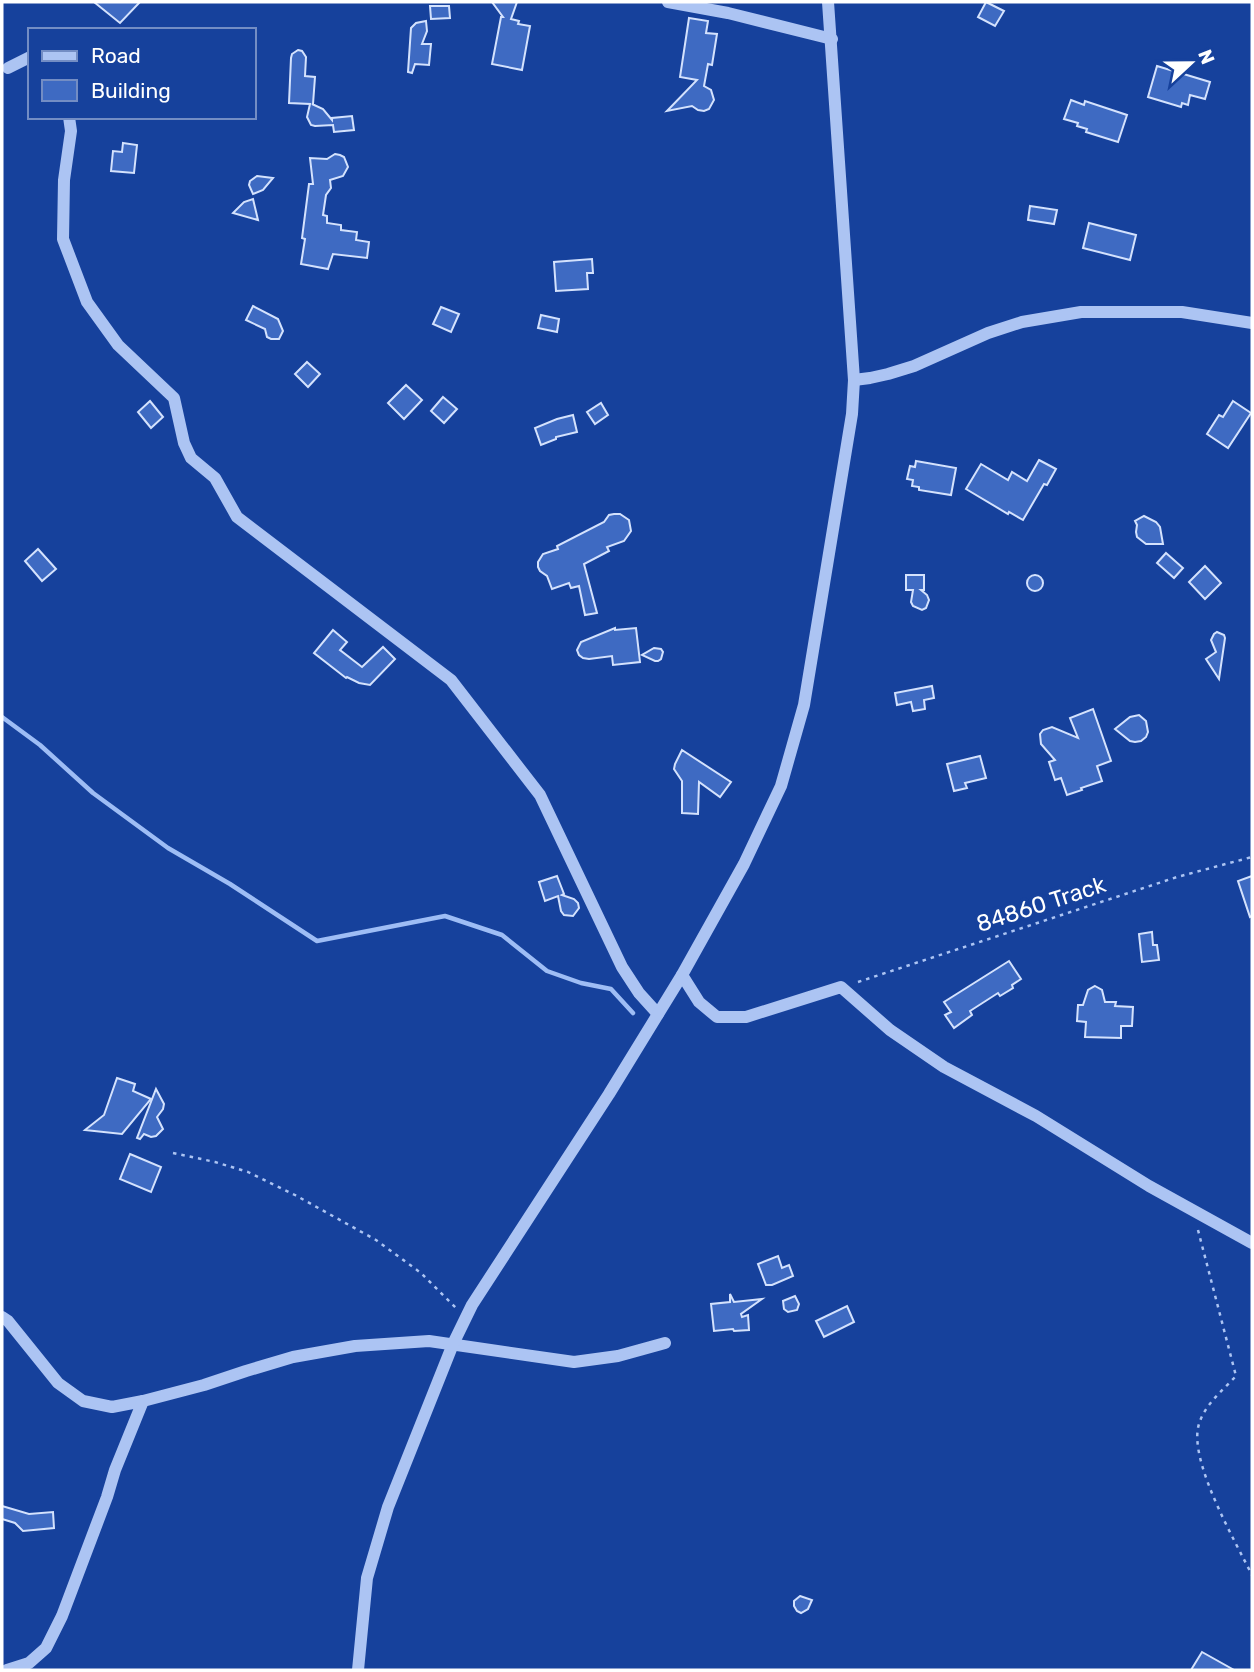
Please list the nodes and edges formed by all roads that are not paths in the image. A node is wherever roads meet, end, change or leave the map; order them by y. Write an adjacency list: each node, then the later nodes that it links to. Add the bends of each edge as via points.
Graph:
1 (668, 2): 3 (street)
2 (828, 2): 3 (street)
3 (832, 39): 8 (street)
4 (28, 58): 5 (street)
5 (8, 68)
6 (69, 119): 10 (street, via 63,239 87,302 118,345 174,398 191,458 215,478 237,517 451,680 540,795 622,967)
7 (1252, 323): 8 (street, via 1182,312 1081,312 1022,322 914,366)
8 (854, 380): 9 (street, via 804,705 780,786 744,864)
9 (682, 975): 10 (street); 11 (street, via 699,1002 717,1017 746,1017 841,987 890,1030 944,1067)
10 (658, 1014): 14 (street, via 480,1293)
11 (1252, 1243)
12 (2, 1317): 15 (street, via 58,1383 83,1401 112,1407)
13 (665, 1343): 14 (street, via 574,1362)
14 (453, 1344): 15 (street, via 355,1346 293,1357); 18 (street, via 388,1507 367,1578)
15 (143, 1401): 16 (street, via 62,1616 46,1648)
16 (26, 1667): 17 (street)
17 (8, 1670)
18 (358, 1670)

